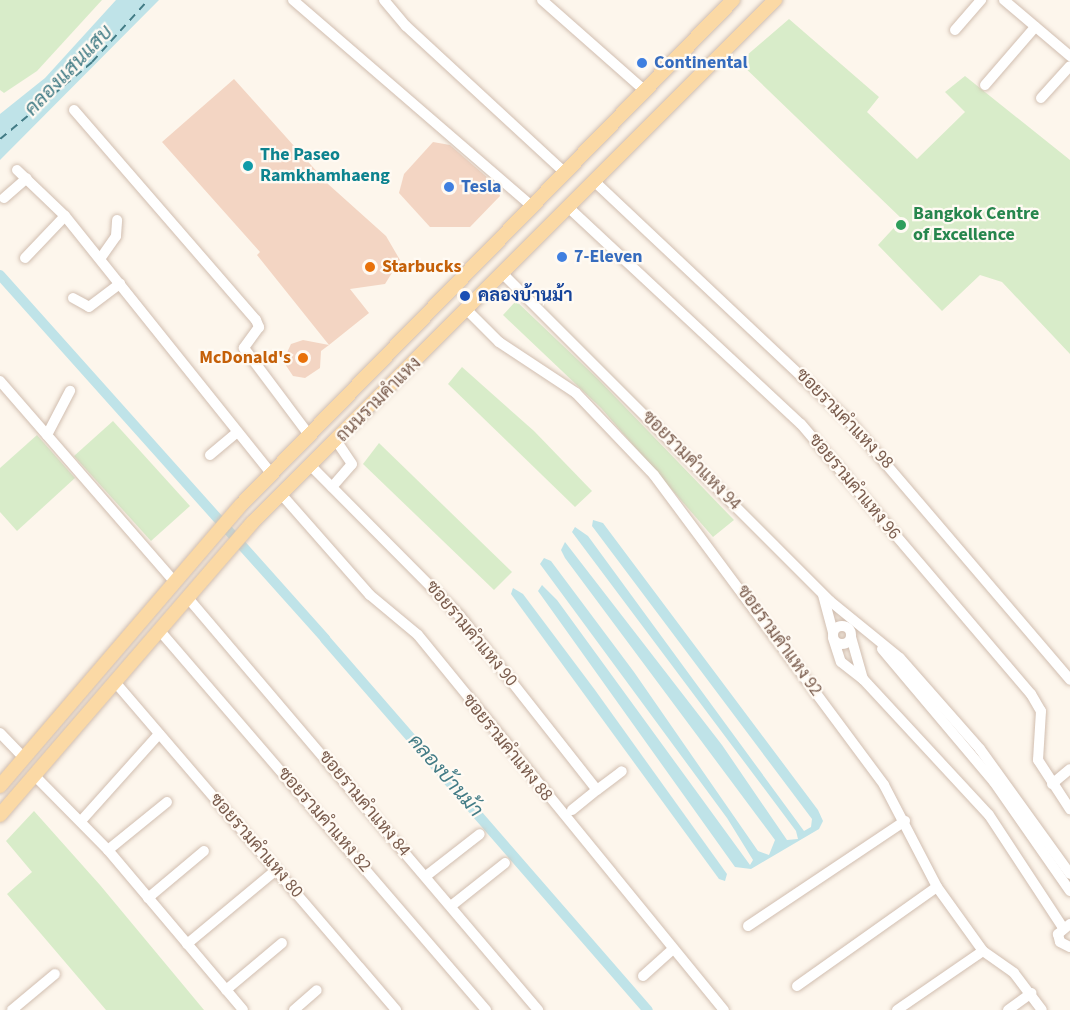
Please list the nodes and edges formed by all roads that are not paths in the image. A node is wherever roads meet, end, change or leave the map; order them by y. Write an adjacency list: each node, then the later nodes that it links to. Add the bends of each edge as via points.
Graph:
1 (293, 0): 21 (street)
2 (384, 0): 17 (street)
3 (542, 0): 13 (street)
4 (732, 0): 13 (main road, ถนนรามคำแหง)
5 (775, 0): 19 (main road, ถนนรามคำแหง)
6 (981, 0): 9 (street)
7 (1004, 0): 8 (street)
8 (1035, 27): 10 (street); 12 (street)
9 (955, 30)
10 (1070, 56)
11 (1070, 66): 14 (street)
12 (985, 85)
13 (644, 90): 17 (main road, ถนนรามคำแหง)
14 (1041, 98)
15 (74, 110): 36 (street, via 256,320 258,327 244,348)
16 (16, 170): 18 (street)
17 (564, 172): 21 (main road, ถนนรามคำแหง)
18 (27, 178): 20 (street); 23 (street)
19 (594, 181): 22 (main road, ถนนรามคำแหง); 52 (street, ซอยรามคําแหง 98, via 850,422)
20 (4, 198)
21 (532, 206): 25 (main road); 36 (main road, ถนนรามคำแหง)
22 (568, 207): 25 (main road, ถนนรามคำแหง); 62 (street, ซอยรามคําแหง 96, via 801,424 1031,694 1041,711 1038,760)
23 (65, 216): 26 (street); 27 (street)
24 (117, 220): 27 (street, via 116,236)
25 (550, 226): 28 (main road, ถนนรามคำแหง)
26 (25, 258)
27 (100, 259): 29 (street)
28 (503, 274): 31 (main road, ถนนรามคำแหง); 44 (street, ซอยรามคําแหง 94)
29 (120, 284): 30 (street, via 89,307); 34 (street)
30 (73, 298)
31 (468, 311): 37 (main road, ถนนรามคำแหง); 70 (street, ซอยรามคําแหง 92, via 499,342 576,393 654,475 884,785)
32 (0, 381): 35 (street)
33 (70, 391): 35 (street)
34 (237, 432): 38 (street); 40 (street)
35 (47, 435): 43 (street)
36 (309, 435): 40 (main road, ถนนรามคำแหง)
37 (337, 442): 39 (main road, ถนนรามคำแหง); 41 (street, via 352,464)
38 (210, 455)
39 (311, 466): 41 (street, ซอยรามคำแหง 90); 42 (main road, ถนนรามคำแหง)
40 (272, 474): 43 (main road, ถนนรามคำแหง)
41 (332, 487): 64 (street, ซอยรามคำแหง 90, via 460,616)
42 (282, 495): 45 (main road, ถนนรามคำแหง, via 252,523); 87 (street, ซอยรามคำแหง 88, via 370,595 418,635)
43 (175, 582): 54 (main road, ถนนรามคำแหง)
44 (822, 593): 46 (street, ซอยรามคําแหง 94); 49 (street)
45 (189, 598): 47 (main road, ถนนรามคำแหง); 77 (street, ซอยรามคำแหง 84)
46 (836, 606): 48 (street); 50 (street, ซอยรามคําแหง 94)
47 (160, 631): 53 (main road, ถนนรามคำแหง); 99 (street, ซอยรามคำแหง 82)
48 (849, 632): 49 (street); 49 (street, via 844,644); 51 (street)
49 (833, 635): 51 (street, via 838,658)
50 (881, 646): 76 (street, ซอยรามคําแหง 94, via 900,658 980,749); 79 (street, ซอยรามคําแหง 94, via 891,664 993,782)
51 (863, 679): 82 (street, via 989,815)
52 (1070, 680)
53 (115, 682): 56 (street, ซอยรามคำแหง 80); 57 (main road, ถนนรามคำแหง)
54 (54, 723): 57 (main road); 58 (main road, ถนนรามคำแหง)
55 (0, 733): 58 (street)
56 (159, 734): 69 (street); 75 (street, ซอยรามคำแหง 80)
57 (70, 738): 61 (main road, ถนนรามคำแหง)
58 (24, 758): 63 (main road, ถนนรามคำแหง)
59 (1070, 769): 62 (street)
60 (622, 771): 64 (street)
61 (35, 776): 68 (main road, ถนนรามคำแหง); 69 (street)
62 (1052, 784): 66 (street, ซอยรามคําแหง 96)
63 (0, 786)
64 (597, 790): 67 (street)
65 (167, 802): 72 (street)
66 (1070, 809)
67 (572, 810)
68 (0, 815)
69 (81, 821): 72 (street)
70 (905, 821): 78 (street, ซอยรามคําแหง 92); 83 (street)
71 (480, 834): 77 (street)
72 (108, 850): 80 (street)
73 (204, 851): 80 (street)
74 (505, 863): 81 (street)
75 (276, 870): 84 (street); 98 (street, ซอยรามคำแหง 80)
76 (1070, 874)
77 (426, 876): 81 (street, ซอยรามคำแหง 84)
78 (937, 887): 88 (street, ซอยรามคําแหง 92); 91 (street)
79 (1070, 891)
80 (148, 898): 84 (street)
81 (451, 906): 100 (street, ซอยรามคำแหง 84)
82 (1066, 925): 86 (street, via 1058,938)
83 (748, 926)
84 (187, 944): 92 (street)
85 (282, 944): 92 (street)
86 (1070, 947)
87 (673, 949): 90 (street); 101 (street, ซอยรามคำแหง 88)
88 (983, 951): 94 (street, ซอยรามคําแหง 92, via 1014,973); 102 (street)
89 (55, 974): 95 (street)
90 (643, 976)
91 (797, 986)
92 (226, 990): 96 (street)
93 (317, 990): 97 (street)
94 (1031, 993): 103 (street); 104 (street, ซอยรามคําแหง 92)
95 (12, 1010)
96 (243, 1010)
97 (294, 1010)
98 (396, 1010)
99 (486, 1010)
100 (538, 1010)
101 (724, 1010)
102 (897, 1010)
103 (1008, 1010)
104 (1042, 1010)

